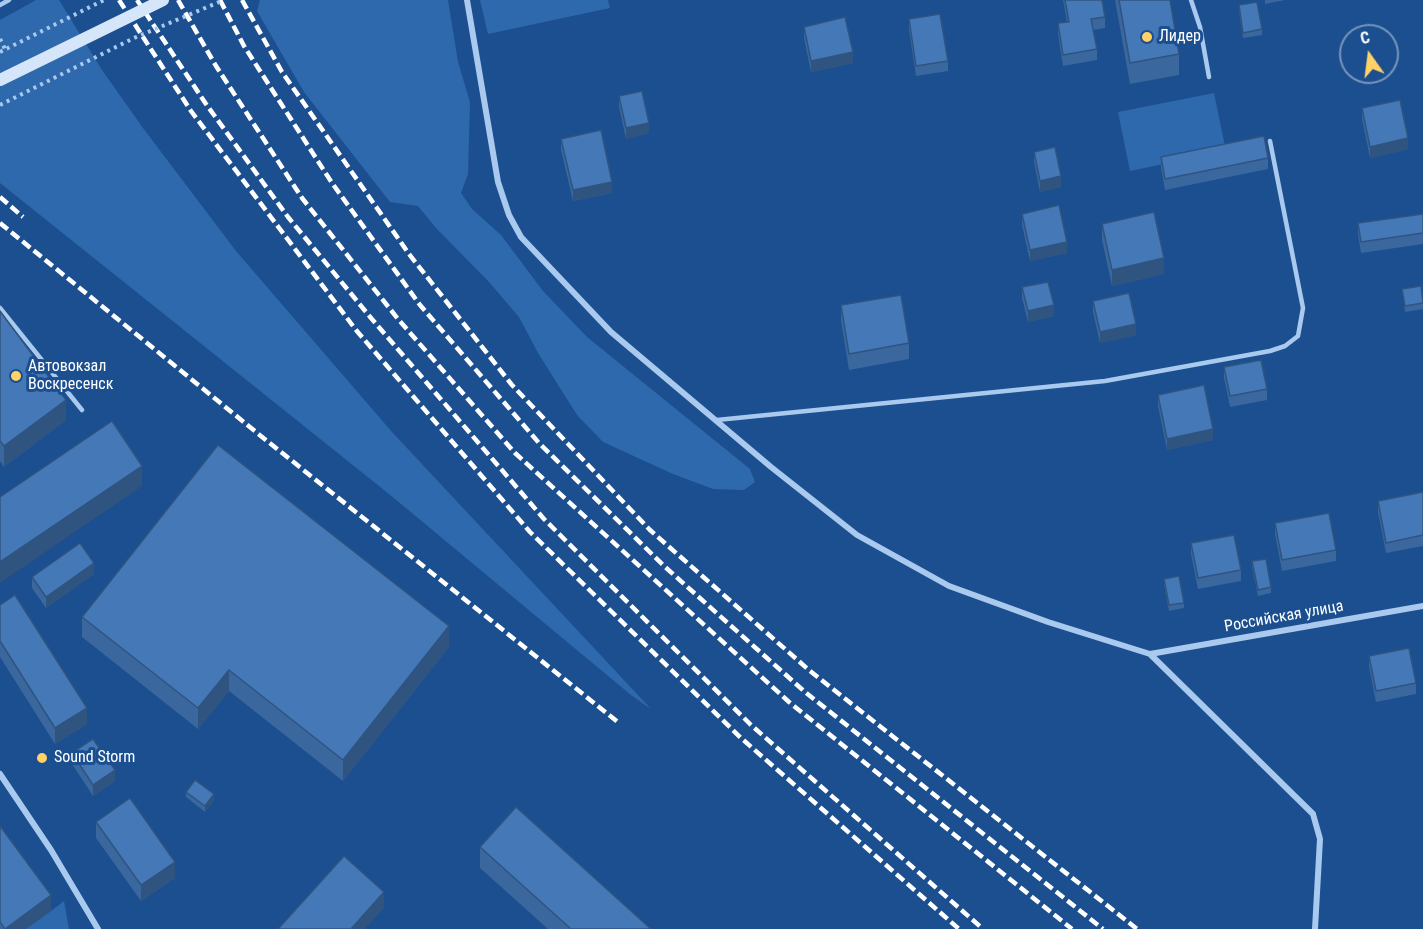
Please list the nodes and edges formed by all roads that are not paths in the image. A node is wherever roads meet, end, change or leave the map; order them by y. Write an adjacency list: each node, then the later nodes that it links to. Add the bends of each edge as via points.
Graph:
1 (9, 0): 5 (lane)
2 (163, 0): 7 (main road, bridge)
3 (467, 0): 11 (street, via 498,182 521,237 611,332)
4 (1191, 0): 6 (lane)
5 (0, 5)
6 (1209, 77)
7 (0, 80)
8 (1270, 141): 11 (lane, via 1303,308 1298,336 1285,346 1105,381)
9 (0, 308): 10 (lane)
10 (82, 410)
11 (717, 420): 13 (street, via 857,535 949,586)
12 (1423, 606): 13 (street, Российская улица)
13 (1150, 654): 16 (street, via 1314,814 1320,839)
14 (0, 774): 15 (street)
15 (98, 929)
16 (1315, 929)

